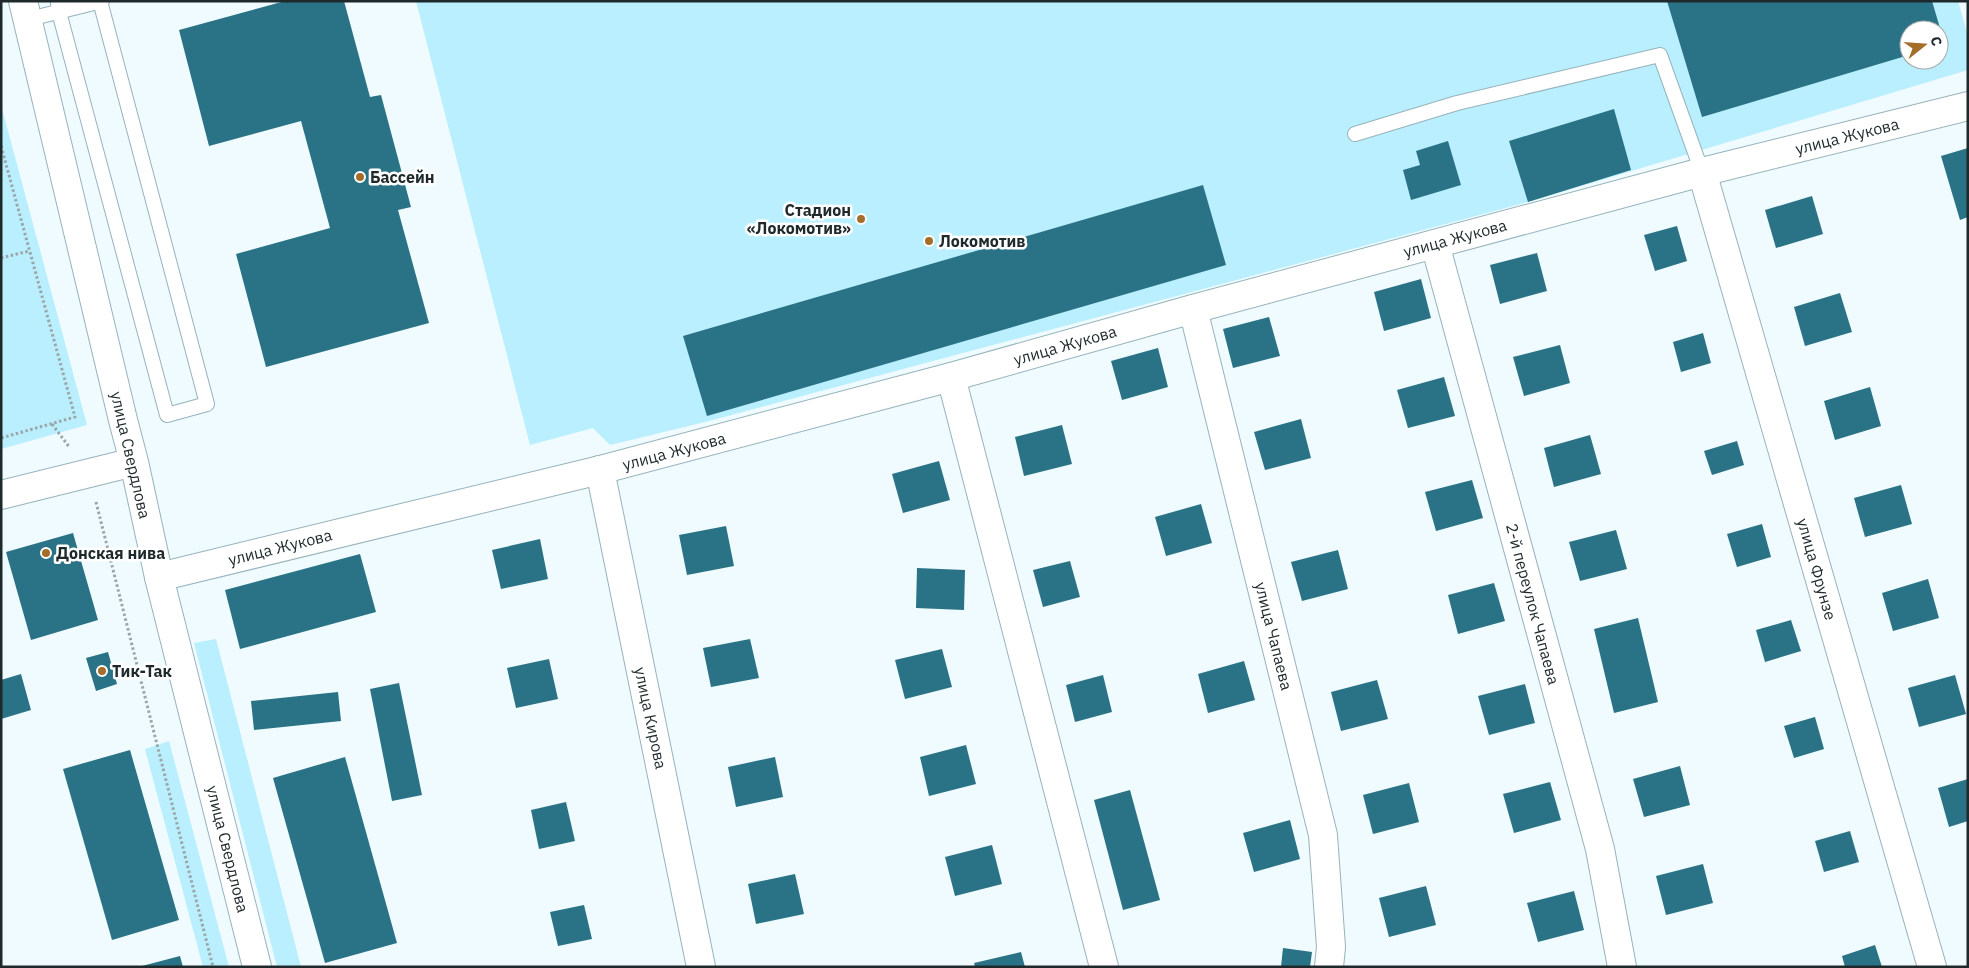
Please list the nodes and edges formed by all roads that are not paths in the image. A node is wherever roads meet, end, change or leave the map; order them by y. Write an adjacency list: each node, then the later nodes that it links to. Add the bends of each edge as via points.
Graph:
1 (101, 1): 2 (lane); 2 (lane, via 207,404 167,414)
2 (61, 6): 3 (lane)
3 (26, 10): 10 (street, улица Свердлова)
4 (1968, 106): 6 (street, улица Жукова)
5 (1355, 134): 6 (lane, via 1457,103 1660,55)
6 (1702, 172): 7 (street, улица Жукова); 19 (street, улица Фрунзе)
7 (1435, 244): 8 (street, улица Жукова); 18 (street, 2-й переулок Чапаева, via 1600,849)
8 (1193, 309): 9 (street, улица Жукова); 17 (street, улица Чапаева, via 1323,835 1331,947)
9 (951, 377): 11 (street, улица Жукова); 16 (street)
10 (134, 462): 12 (street); 13 (street, улица Свердлова)
11 (600, 470): 13 (street, улица Жукова); 15 (street, улица Кирова)
12 (1, 496)
13 (160, 577): 14 (street, улица Свердлова)
14 (257, 967)
15 (701, 967)
16 (1104, 967)
17 (1329, 967)
18 (1622, 967)
19 (1932, 967)

